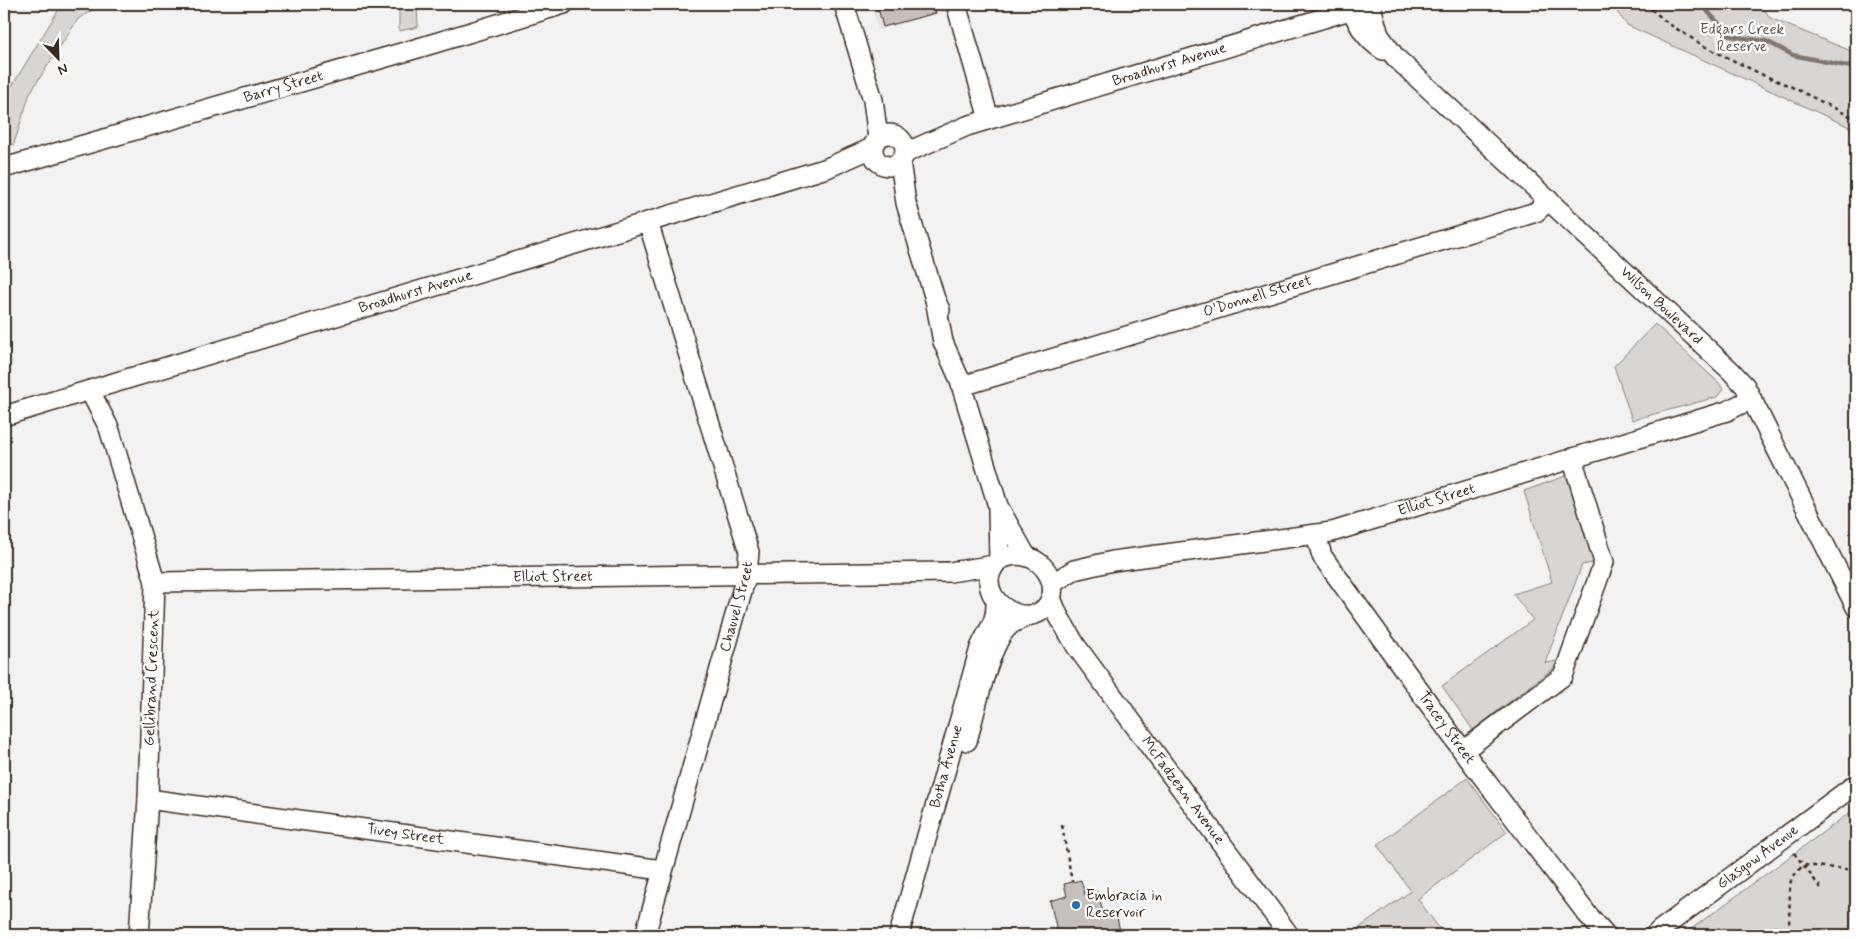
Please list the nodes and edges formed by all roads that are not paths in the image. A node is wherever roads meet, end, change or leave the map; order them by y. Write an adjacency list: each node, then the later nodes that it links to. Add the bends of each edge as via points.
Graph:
1 (564, 4): 9 (street, Barry Street)
2 (844, 4): 8 (street)
3 (956, 4): 7 (street)
4 (1370, 4): 5 (street, Broadhurst Avenue); 6 (street, Wilson Boulevard, via 1379,35)
5 (1352, 10): 6 (street, Wilson Boulevard, via 1363,32 1376,45); 7 (street, Broadhurst Avenue)
6 (1395, 56): 10 (street, Wilson Boulevard)
7 (988, 119): 8 (street, Broadhurst Avenue)
8 (889, 150): 11 (street, Broadhurst Avenue); 12 (street, via 935,299 943,342)
9 (4, 168)
10 (1549, 200): 12 (street, O'Donnell Street, via 1536,212); 14 (street, Wilson Boulevard, via 1731,371)
11 (648, 222): 13 (street, Broadhurst Avenue); 23 (street, Chauvel Street, via 749,552)
12 (960, 382): 17 (street)
13 (98, 388): 15 (street, Broadhurst Avenue); 24 (street, Gellibrand Crescent)
14 (1751, 399): 16 (street, Elliot Street, via 1727,411); 27 (street, Wilson Boulevard)
15 (4, 416)
16 (1572, 458): 18 (street, Elliot Street); 31 (street, via 1604,562 1563,676)
17 (998, 506): 19 (street); 21 (street)
18 (1316, 535): 20 (street, Elliot Street); 31 (street, Tracey Street, via 1322,556)
19 (1033, 560): 20 (street, Elliot Street); 21 (street, via 1013,555); 25 (street, via 1048,573)
20 (1113, 561): 25 (street, Elliot Street, via 1074,570)
21 (997, 563): 22 (street, Elliot Street); 26 (street, via 991,572)
22 (950, 572): 23 (street, Elliot Street); 26 (street, Elliot Street, via 974,576)
23 (747, 573): 24 (street, Elliot Street); 34 (street, Chauvel Street)
24 (155, 582): 33 (street, Gellibrand Crescent)
25 (1052, 591): 28 (street, via 1047,606); 29 (street, McFadzean Avenue, via 1058,615)
26 (992, 593): 28 (street, via 1007,609); 30 (street, Botha Avenue, via 996,614 980,648)
27 (1856, 607)
28 (1031, 615): 29 (street, McFadzean Avenue, via 1051,624); 30 (street, Botha Avenue, via 1009,626 998,641)
29 (1076, 646): 41 (street, McFadzean Avenue)
30 (958, 748): 39 (street, Botha Avenue); 40 (street, Botha Avenue)
31 (1464, 751): 35 (street, Tracey Street)
32 (1856, 784): 36 (street, Glasgow Avenue)
33 (148, 799): 34 (street, Tivey Street); 37 (street, Gellibrand Crescent)
34 (662, 870): 38 (street, Chauvel Street)
35 (1587, 914): 42 (street, Tracey Street); 43 (street, Tracey Street)
36 (1654, 934)
37 (139, 935)
38 (645, 935)
39 (899, 935)
40 (912, 935)
41 (1289, 935)
42 (1599, 935)
43 (1606, 935)

